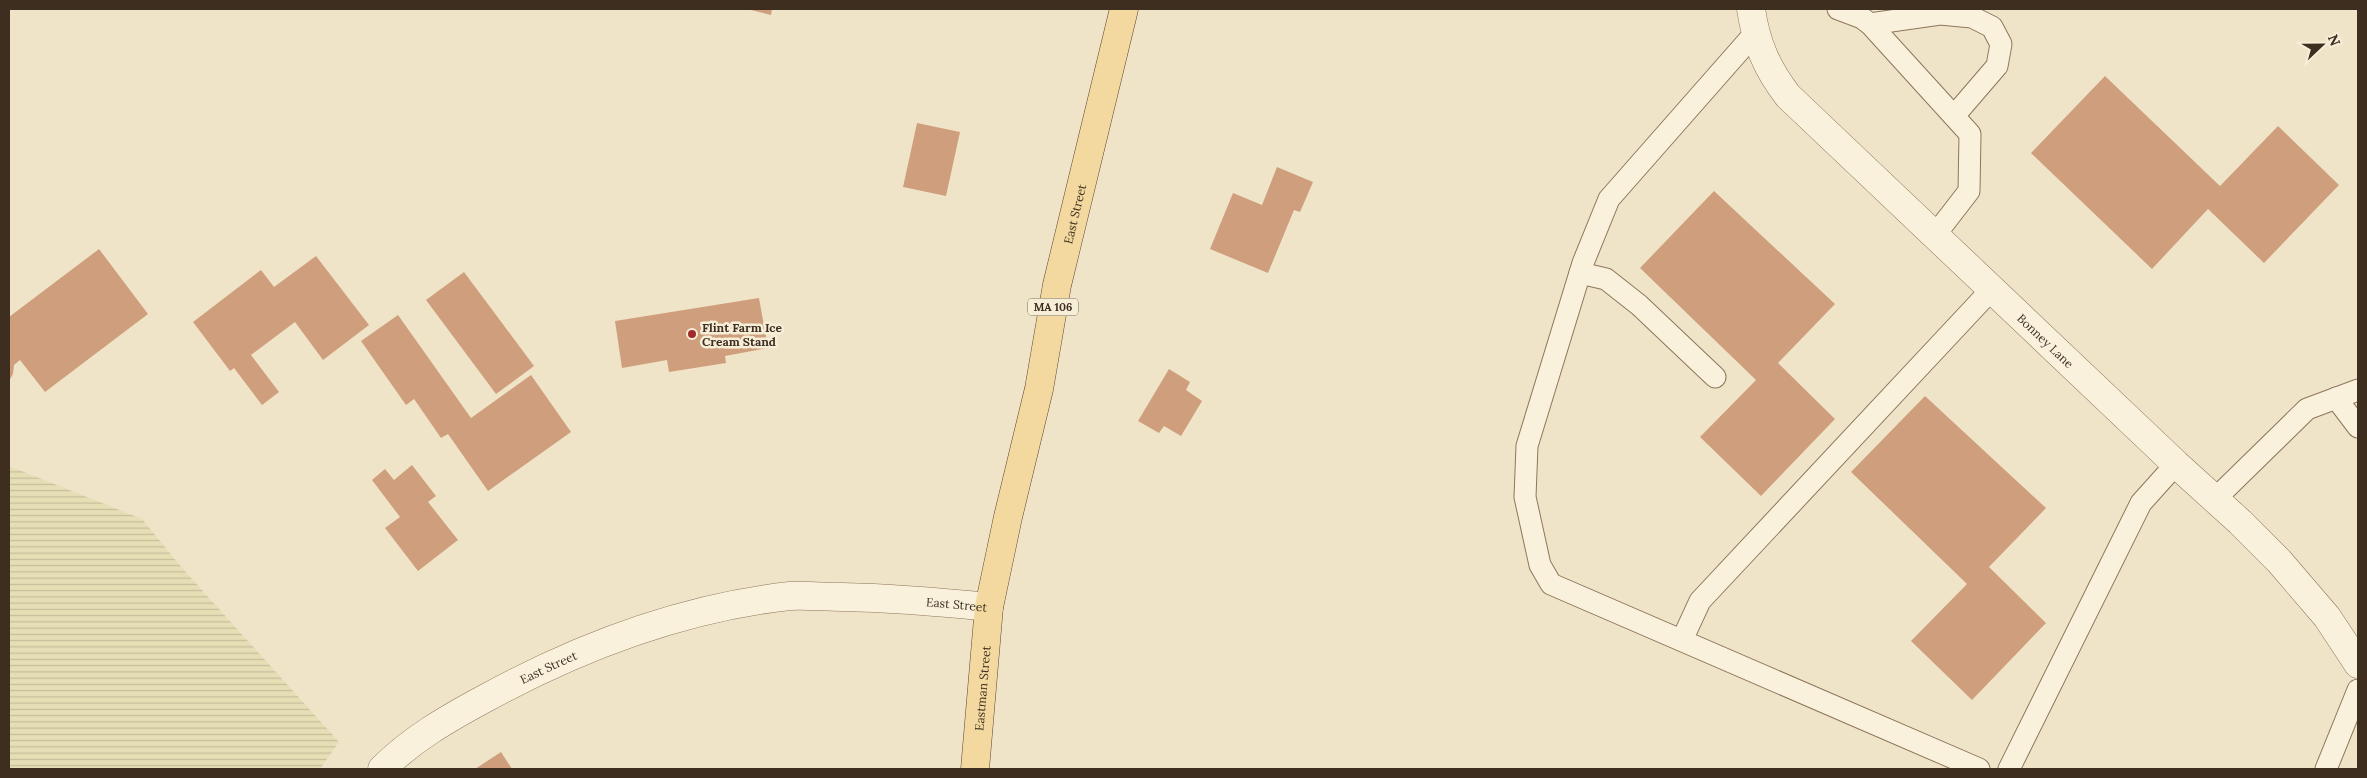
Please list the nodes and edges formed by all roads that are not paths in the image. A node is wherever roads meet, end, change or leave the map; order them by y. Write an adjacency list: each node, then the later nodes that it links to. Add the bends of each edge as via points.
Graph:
1 (1124, 9): 15 (main road, East Street / MA 106, via 1057,285 1039,389)
2 (1838, 9): 4 (lane)
3 (1753, 21): 6 (street, Bonney Lane, via 1763,58 1788,96); 7 (lane, via 1609,199)
4 (1870, 24): 5 (lane); 5 (lane, via 1940,14 1972,18 1992,27 2001,44 1997,66)
5 (1954, 116): 6 (lane, via 1970,134 1968,192)
6 (1935, 235): 8 (street, Bonney Lane)
7 (1580, 273): 9 (lane, via 1606,280 1639,305); 16 (lane, via 1527,446 1525,497 1540,565 1551,584)
8 (1992, 289): 13 (street, Bonney Lane); 16 (lane, via 1700,601)
9 (1715, 377)
10 (2358, 390): 11 (lane)
11 (2336, 398): 12 (lane); 14 (lane, via 2306,409)
12 (2358, 427)
13 (2176, 464): 14 (street, Bonney Lane); 22 (lane, via 2141,503)
14 (2214, 499): 17 (street, Bonney Lane, via 2307,592)
15 (989, 607): 19 (street, East Street, via 905,598 791,596 662,621 568,656 500,691 425,733); 20 (main road, Eastman Street / MA 106)
16 (1682, 640): 21 (lane)
17 (2358, 664)
18 (2358, 690): 23 (lane)
19 (382, 769)
20 (976, 769)
21 (1979, 769)
22 (2009, 769)
23 (2326, 769)

